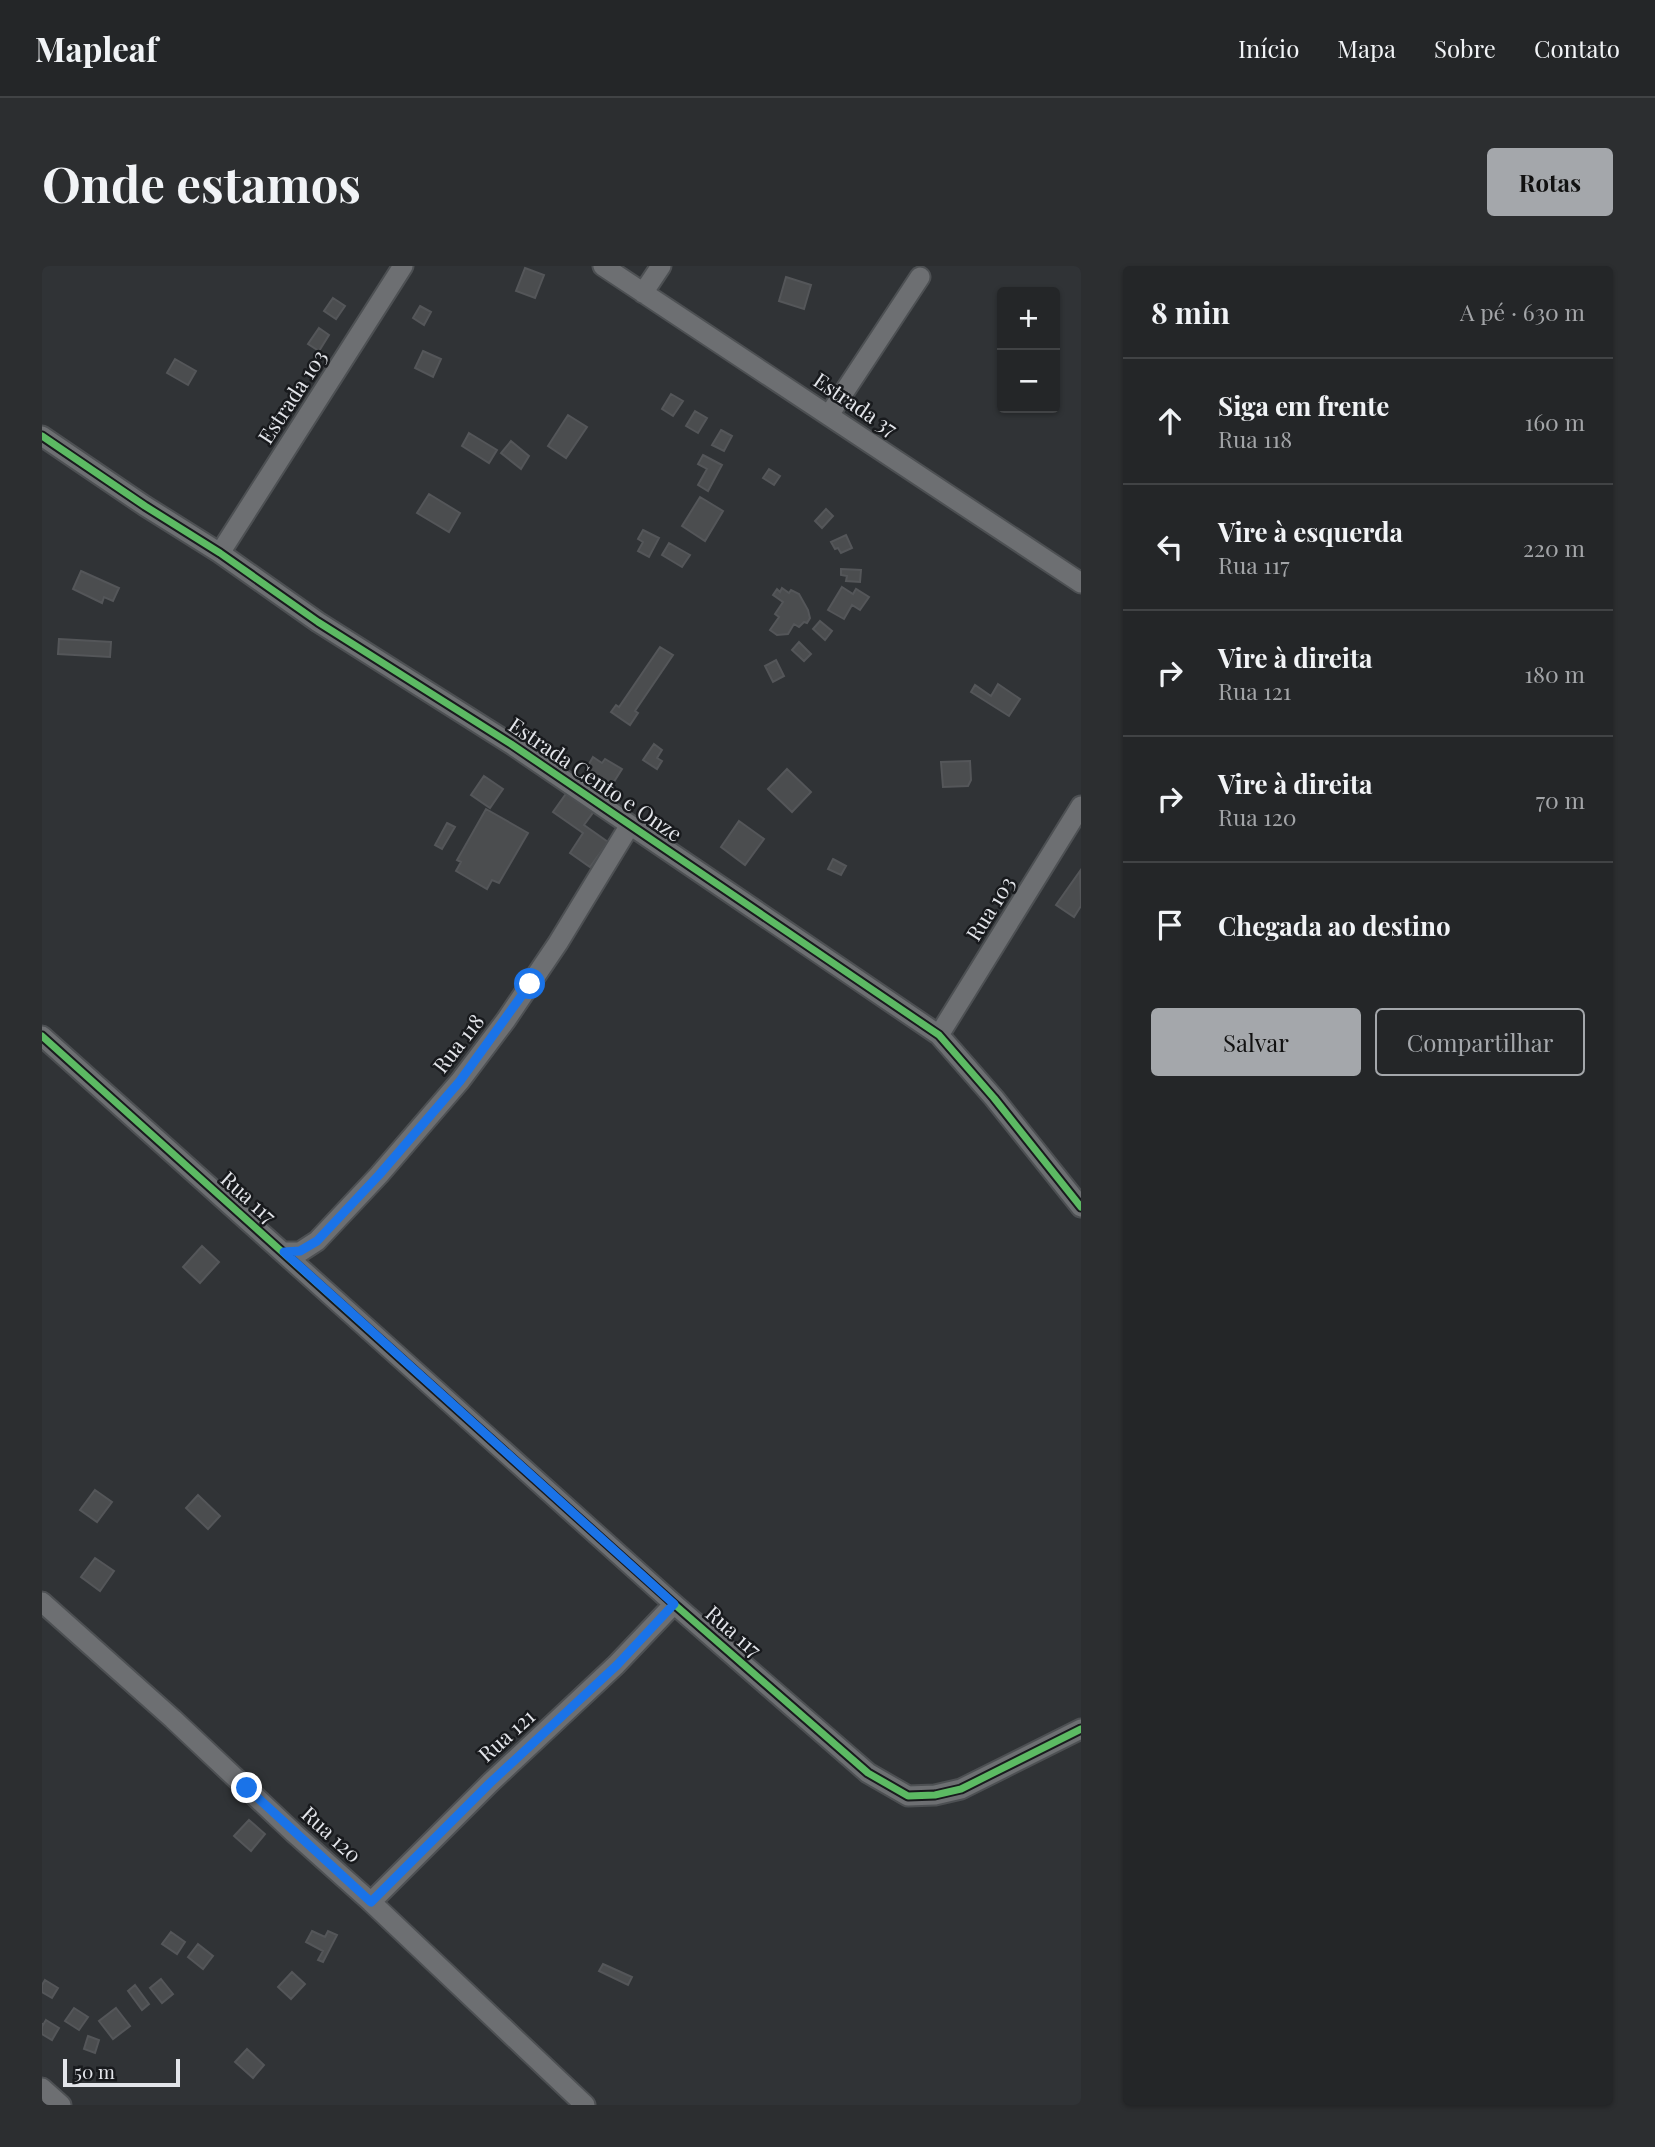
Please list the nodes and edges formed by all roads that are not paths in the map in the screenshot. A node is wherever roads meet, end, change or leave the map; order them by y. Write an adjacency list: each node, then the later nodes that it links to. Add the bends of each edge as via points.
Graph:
1 (403, 266): 8 (street, Estrada 103)
2 (603, 266): 5 (street, Estrada 37)
3 (661, 266): 5 (street)
4 (920, 277): 6 (street)
5 (643, 293): 6 (street, Estrada 37)
6 (829, 415): 9 (street, Estrada 37)
7 (42, 436): 8 (street, Estrada Cento e Onze)
8 (220, 553): 11 (street, Estrada Cento e Onze)
9 (1081, 583)
10 (1081, 806): 12 (street, Rua 103)
11 (631, 825): 12 (street, Estrada Cento e Onze); 15 (street, Rua 118, via 551,953 460,1081 317,1241 300,1251)
12 (939, 1035): 14 (street, Estrada Cento e Onze)
13 (42, 1036): 15 (street, Rua 117)
14 (1081, 1207)
15 (284, 1252): 17 (street, Rua 117)
16 (42, 1602): 19 (street, Rua 120)
17 (674, 1604): 18 (street, Rua 117, via 868,1773 908,1796 961,1789); 19 (street, Rua 121, via 617,1665)
18 (1081, 1729)
19 (371, 1902): 22 (street, Rua 120)
20 (42, 2088): 21 (street)
21 (61, 2105)
22 (585, 2105)

